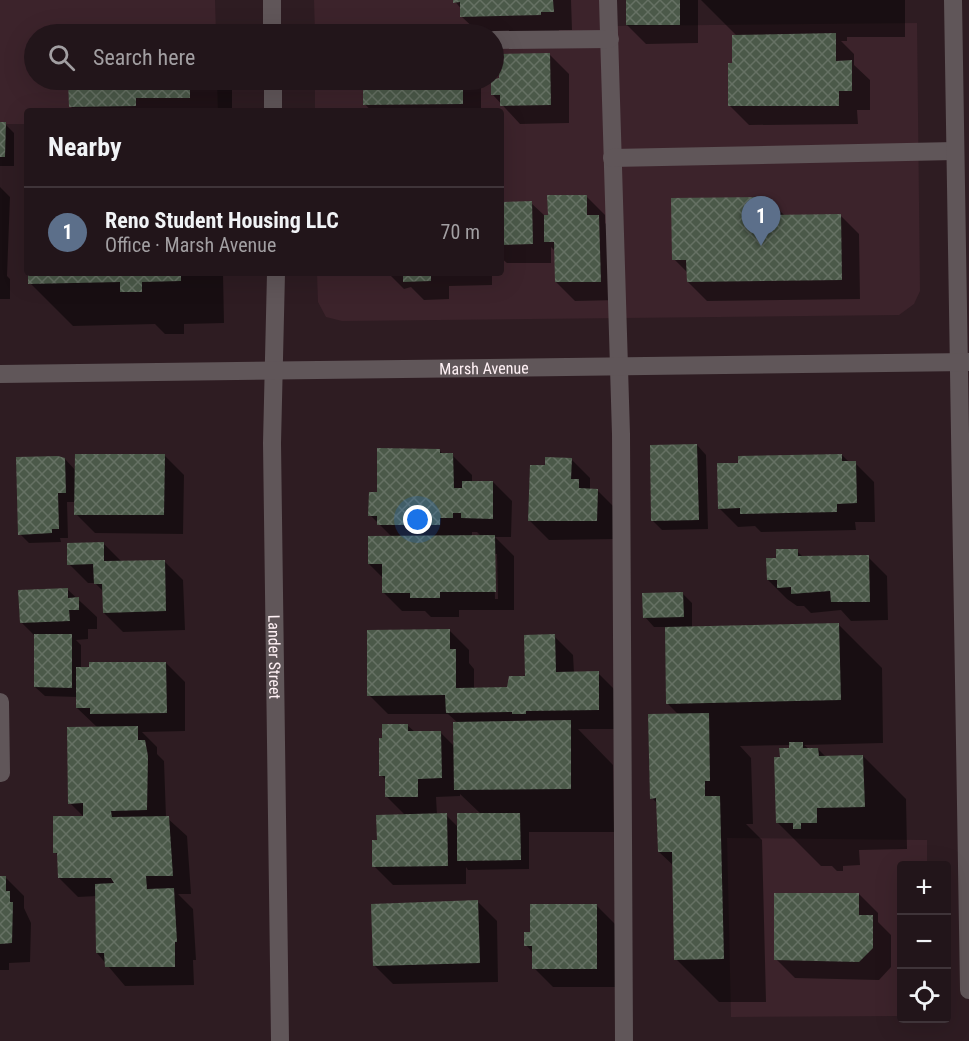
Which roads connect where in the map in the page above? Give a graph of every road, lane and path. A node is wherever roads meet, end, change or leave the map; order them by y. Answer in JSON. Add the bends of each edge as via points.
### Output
{"nodes":[{"id":1,"x":272,"y":0,"type":"edge"},
{"id":2,"x":608,"y":0,"type":"edge"},
{"id":3,"x":953,"y":0,"type":"edge"},
{"id":4,"x":272,"y":24,"type":"edge"},
{"id":5,"x":610,"y":39,"type":"junction"},
{"id":6,"x":504,"y":40,"type":"edge"},
{"id":7,"x":273,"y":90,"type":"edge"},
{"id":8,"x":273,"y":108,"type":"edge"},
{"id":9,"x":956,"y":151,"type":"junction"},
{"id":10,"x":612,"y":158,"type":"junction"},
{"id":11,"x":276,"y":276,"type":"edge"},
{"id":12,"x":964,"y":363,"type":"edge"},
{"id":13,"x":618,"y":367,"type":"junction"},
{"id":14,"x":274,"y":371,"type":"junction"},
{"id":15,"x":0,"y":375,"type":"edge"},
{"id":16,"x":0,"y":702,"type":"edge"},
{"id":17,"x":2,"y":773,"type":"edge"},
{"id":18,"x":969,"y":990,"type":"edge"},
{"id":19,"x":280,"y":1041,"type":"edge"},
{"id":20,"x":624,"y":1041,"type":"edge"}],
"edges":[{"from":1,"to":4,"type":"street"},
{"from":2,"to":5,"type":"street"},
{"from":3,"to":9,"type":"street"},
{"from":5,"to":6,"type":"street"},
{"from":5,"to":10,"type":"street"},
{"from":7,"to":8,"type":"street"},
{"from":9,"to":10,"type":"street"},
{"from":9,"to":12,"type":"street"},
{"from":10,"to":13,"type":"street"},
{"from":11,"to":14,"type":"street","name":"Lander Street"},
{"from":12,"to":13,"type":"street","name":"Marsh Avenue"},
{"from":12,"to":18,"type":"street"},
{"from":13,"to":14,"type":"street","name":"Marsh Avenue"},
{"from":13,"to":20,"type":"street"},
{"from":14,"to":15,"type":"street","name":"Marsh Avenue"},
{"from":14,"to":19,"type":"street","name":"Lander Street"},
{"from":16,"to":17,"type":"street"}]}
